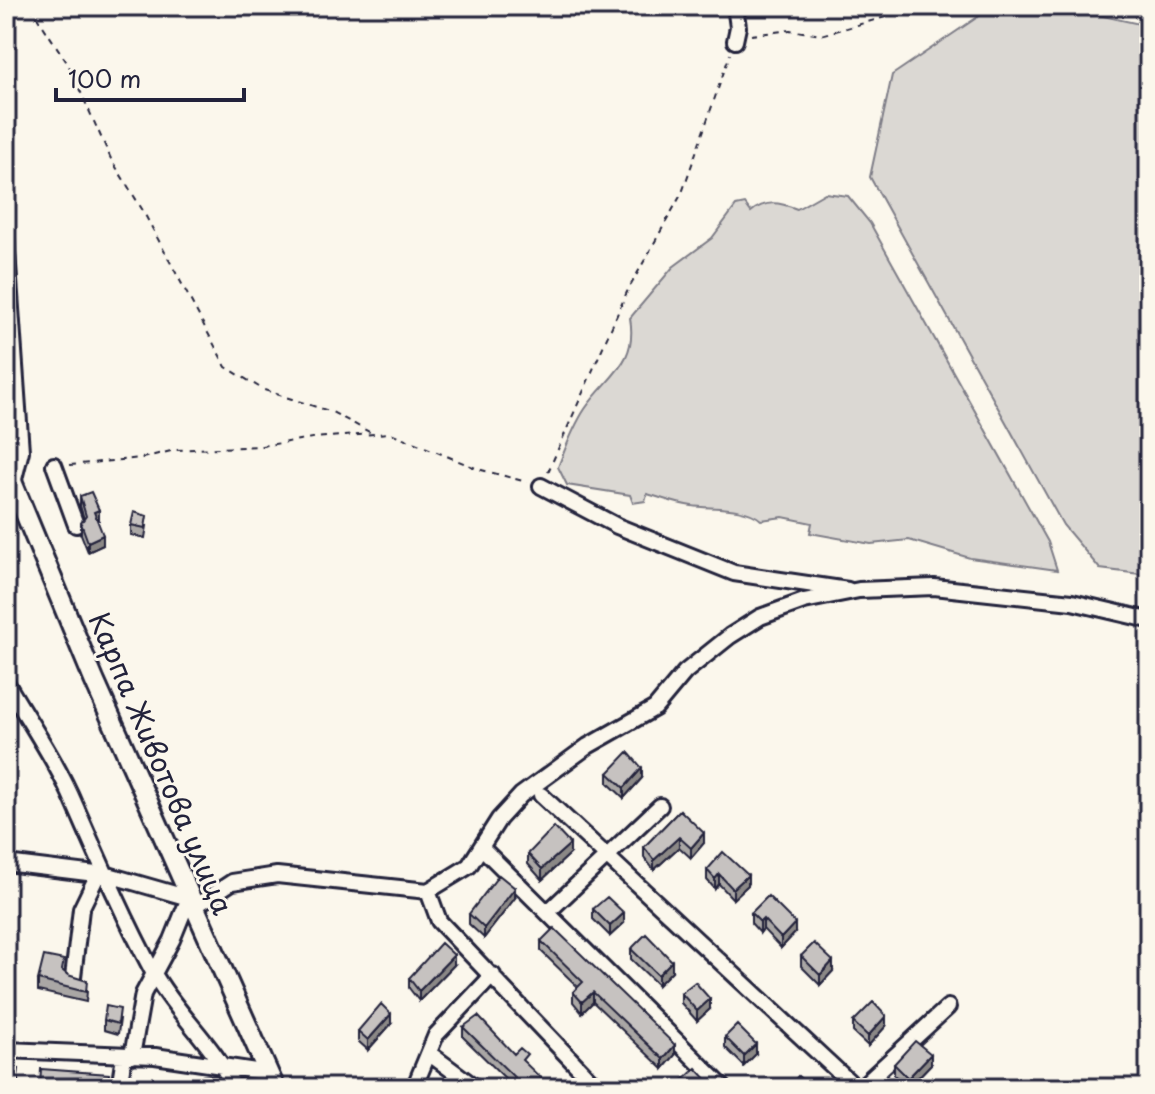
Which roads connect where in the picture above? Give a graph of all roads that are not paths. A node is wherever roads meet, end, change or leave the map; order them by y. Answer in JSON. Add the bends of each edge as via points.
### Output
{"nodes":[{"id":1,"x":735,"y":6,"type":"edge"},
{"id":2,"x":735,"y":41,"type":"road end"},
{"id":3,"x":6,"y":237,"type":"edge"},
{"id":4,"x":6,"y":456,"type":"edge"},
{"id":5,"x":54,"y":465,"type":"road end"},
{"id":6,"x":13,"y":484,"type":"junction"},
{"id":7,"x":541,"y":486,"type":"road end"},
{"id":8,"x":76,"y":525,"type":"dead end"},
{"id":9,"x":853,"y":591,"type":"junction"},
{"id":10,"x":1149,"y":620,"type":"edge"},
{"id":11,"x":6,"y":682,"type":"edge"},
{"id":12,"x":541,"y":795,"type":"dead end"},
{"id":13,"x":660,"y":806,"type":"dead end"},
{"id":14,"x":483,"y":849,"type":"junction"},
{"id":15,"x":606,"y":855,"type":"junction"},
{"id":16,"x":6,"y":863,"type":"edge"},
{"id":17,"x":101,"y":874,"type":"junction"},
{"id":18,"x":428,"y":891,"type":"junction"},
{"id":19,"x":192,"y":903,"type":"junction"},
{"id":20,"x":548,"y":912,"type":"junction"},
{"id":21,"x":153,"y":972,"type":"junction"},
{"id":22,"x":493,"y":975,"type":"junction"},
{"id":23,"x":73,"y":977,"type":"edge"},
{"id":24,"x":948,"y":1007,"type":"dead end"},
{"id":25,"x":6,"y":1050,"type":"edge"},
{"id":26,"x":430,"y":1054,"type":"junction"},
{"id":27,"x":128,"y":1056,"type":"junction"},
{"id":28,"x":225,"y":1068,"type":"junction"},
{"id":29,"x":277,"y":1083,"type":"edge"},
{"id":30,"x":119,"y":1088,"type":"edge"},
{"id":31,"x":234,"y":1088,"type":"edge"},
{"id":32,"x":414,"y":1088,"type":"edge"},
{"id":33,"x":476,"y":1088,"type":"edge"},
{"id":34,"x":598,"y":1088,"type":"edge"},
{"id":35,"x":724,"y":1088,"type":"edge"},
{"id":36,"x":858,"y":1088,"type":"edge"}],
"edges":[{"from":1,"to":2,"type":"street"},
{"from":3,"to":6,"type":"street","via":[[21,451]]},
{"from":4,"to":6,"type":"main road","name":"Карпа Животова улица"},
{"from":5,"to":8,"type":"street"},
{"from":6,"to":19,"type":"main road","name":"Карпа Животова улица"},
{"from":7,"to":9,"type":"street","via":[[617,526],[734,573]]},
{"from":9,"to":10,"type":"street","via":[[934,587],[1024,596]]},
{"from":9,"to":14,"type":"street","via":[[780,608],[730,636],[685,672],[655,708],[588,746],[521,795],[499,819]]},
{"from":11,"to":17,"type":"street","via":[[64,782]]},
{"from":12,"to":15,"type":"street"},
{"from":13,"to":15,"type":"street"},
{"from":14,"to":18,"type":"street","via":[[469,866]]},
{"from":14,"to":20,"type":"street"},
{"from":15,"to":20,"type":"street"},
{"from":15,"to":36,"type":"street"},
{"from":16,"to":17,"type":"street"},
{"from":17,"to":19,"type":"street"},
{"from":17,"to":21,"type":"street"},
{"from":17,"to":23,"type":"street","via":[[81,909]]},
{"from":18,"to":19,"type":"street","via":[[277,875],[232,882]]},
{"from":18,"to":22,"type":"street","via":[[439,921]]},
{"from":19,"to":21,"type":"street"},
{"from":19,"to":29,"type":"main road","name":"Карпа Животова улица"},
{"from":20,"to":35,"type":"street"},
{"from":21,"to":27,"type":"street"},
{"from":21,"to":28,"type":"street"},
{"from":22,"to":26,"type":"street","via":[[436,1035]]},
{"from":22,"to":34,"type":"street"},
{"from":24,"to":36,"type":"street"},
{"from":25,"to":27,"type":"street"},
{"from":26,"to":32,"type":"street"},
{"from":26,"to":33,"type":"street"},
{"from":27,"to":28,"type":"street"},
{"from":27,"to":30,"type":"street"},
{"from":28,"to":29,"type":"street"},
{"from":28,"to":31,"type":"street"}]}
